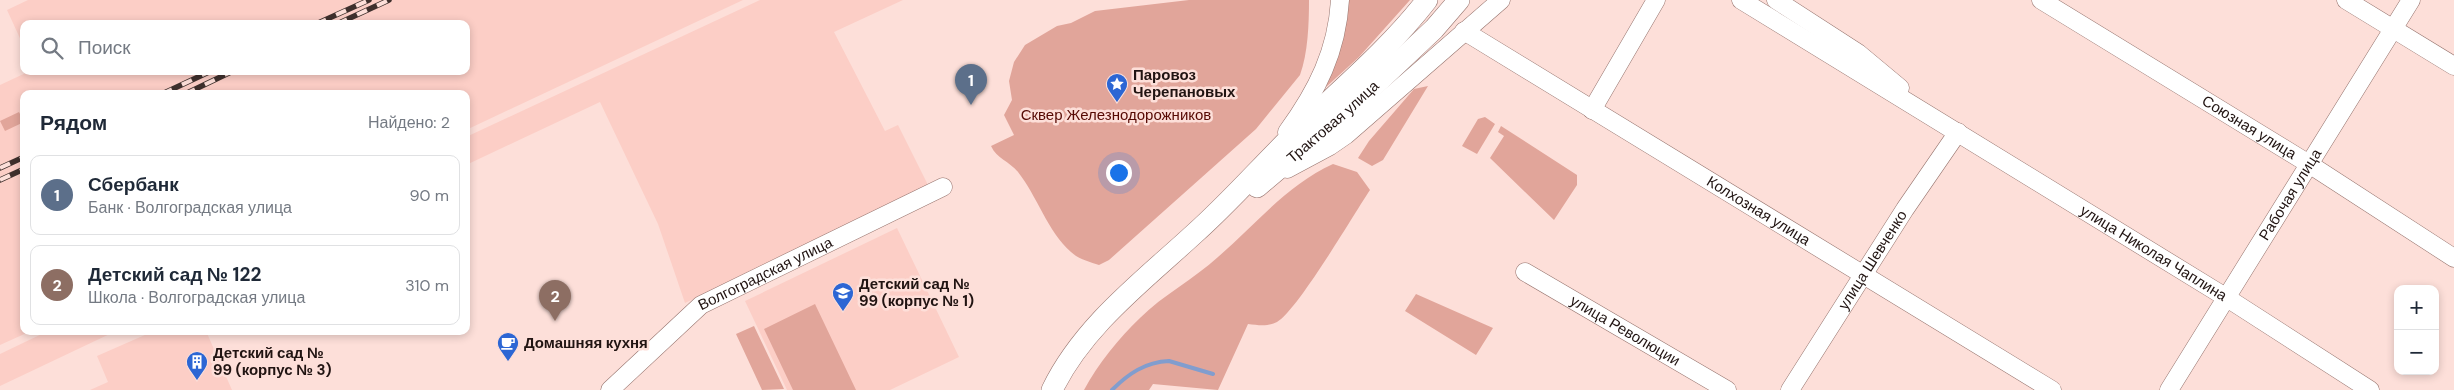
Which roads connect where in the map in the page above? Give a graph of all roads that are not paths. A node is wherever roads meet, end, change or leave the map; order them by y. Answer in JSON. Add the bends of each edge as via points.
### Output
{"nodes":[{"id":1,"x":1340,"y":0,"type":"edge"},
{"id":2,"x":1427,"y":0,"type":"edge"},
{"id":3,"x":1459,"y":0,"type":"edge"},
{"id":4,"x":1501,"y":0,"type":"edge"},
{"id":5,"x":1656,"y":0,"type":"edge"},
{"id":6,"x":1741,"y":0,"type":"edge"},
{"id":7,"x":1776,"y":0,"type":"edge"},
{"id":8,"x":2040,"y":0,"type":"edge"},
{"id":9,"x":2346,"y":0,"type":"edge"},
{"id":10,"x":2411,"y":0,"type":"edge"},
{"id":11,"x":2393,"y":28,"type":"junction"},
{"id":12,"x":1464,"y":31,"type":"junction"},
{"id":13,"x":2454,"y":66,"type":"edge"},
{"id":14,"x":1592,"y":110,"type":"junction"},
{"id":15,"x":1934,"y":118,"type":"junction"},
{"id":16,"x":1958,"y":132,"type":"junction"},
{"id":17,"x":2309,"y":164,"type":"junction"},
{"id":18,"x":1267,"y":171,"type":"junction"},
{"id":19,"x":942,"y":187,"type":"dead end"},
{"id":20,"x":2454,"y":258,"type":"edge"},
{"id":21,"x":1525,"y":272,"type":"dead end"},
{"id":22,"x":1864,"y":274,"type":"junction"},
{"id":23,"x":2227,"y":298,"type":"junction"},
{"id":24,"x":610,"y":390,"type":"edge"},
{"id":25,"x":1052,"y":390,"type":"edge"},
{"id":26,"x":1727,"y":390,"type":"edge"},
{"id":27,"x":1790,"y":390,"type":"edge"},
{"id":28,"x":2052,"y":390,"type":"edge"},
{"id":29,"x":2170,"y":390,"type":"edge"},
{"id":30,"x":2370,"y":390,"type":"edge"}],
"edges":[{"from":1,"to":18,"type":"street","via":[[1332,49],[1320,82]]},
{"from":2,"to":18,"type":"main road","name":"Трактовая улица"},
{"from":3,"to":18,"type":"main road","name":"Трактовая улица","via":[[1397,64]]},
{"from":4,"to":12,"type":"street"},
{"from":5,"to":14,"type":"street"},
{"from":6,"to":15,"type":"street"},
{"from":7,"to":15,"type":"street","via":[[1858,53]]},
{"from":8,"to":17,"type":"street","name":"Союзная улица"},
{"from":9,"to":11,"type":"street"},
{"from":10,"to":11,"type":"street","name":"Рабочая улица"},
{"from":11,"to":13,"type":"street"},
{"from":11,"to":17,"type":"street","name":"Рабочая улица"},
{"from":12,"to":14,"type":"street","name":"Колхозная улица"},
{"from":12,"to":18,"type":"street","via":[[1346,135],[1330,146]]},
{"from":14,"to":22,"type":"street","name":"Колхозная улица"},
{"from":15,"to":16,"type":"street","name":"улица Николая Чаплина"},
{"from":16,"to":22,"type":"street","name":"улица Шевченко"},
{"from":16,"to":23,"type":"street","name":"улица Николая Чаплина"},
{"from":17,"to":20,"type":"street","name":"Союзная улица"},
{"from":17,"to":23,"type":"street","name":"Рабочая улица"},
{"from":18,"to":25,"type":"main road","name":"Трактовая улица","via":[[1196,232],[1094,328]]},
{"from":19,"to":24,"type":"street","name":"Волгоградская улица","via":[[701,305]]},
{"from":21,"to":26,"type":"street","name":"улица Революции"},
{"from":22,"to":27,"type":"street","name":"улица Шевченко"},
{"from":22,"to":28,"type":"street","name":"Колхозная улица"},
{"from":23,"to":29,"type":"street","name":"Рабочая улица"},
{"from":23,"to":30,"type":"street","name":"улица Николая Чаплина"}]}
